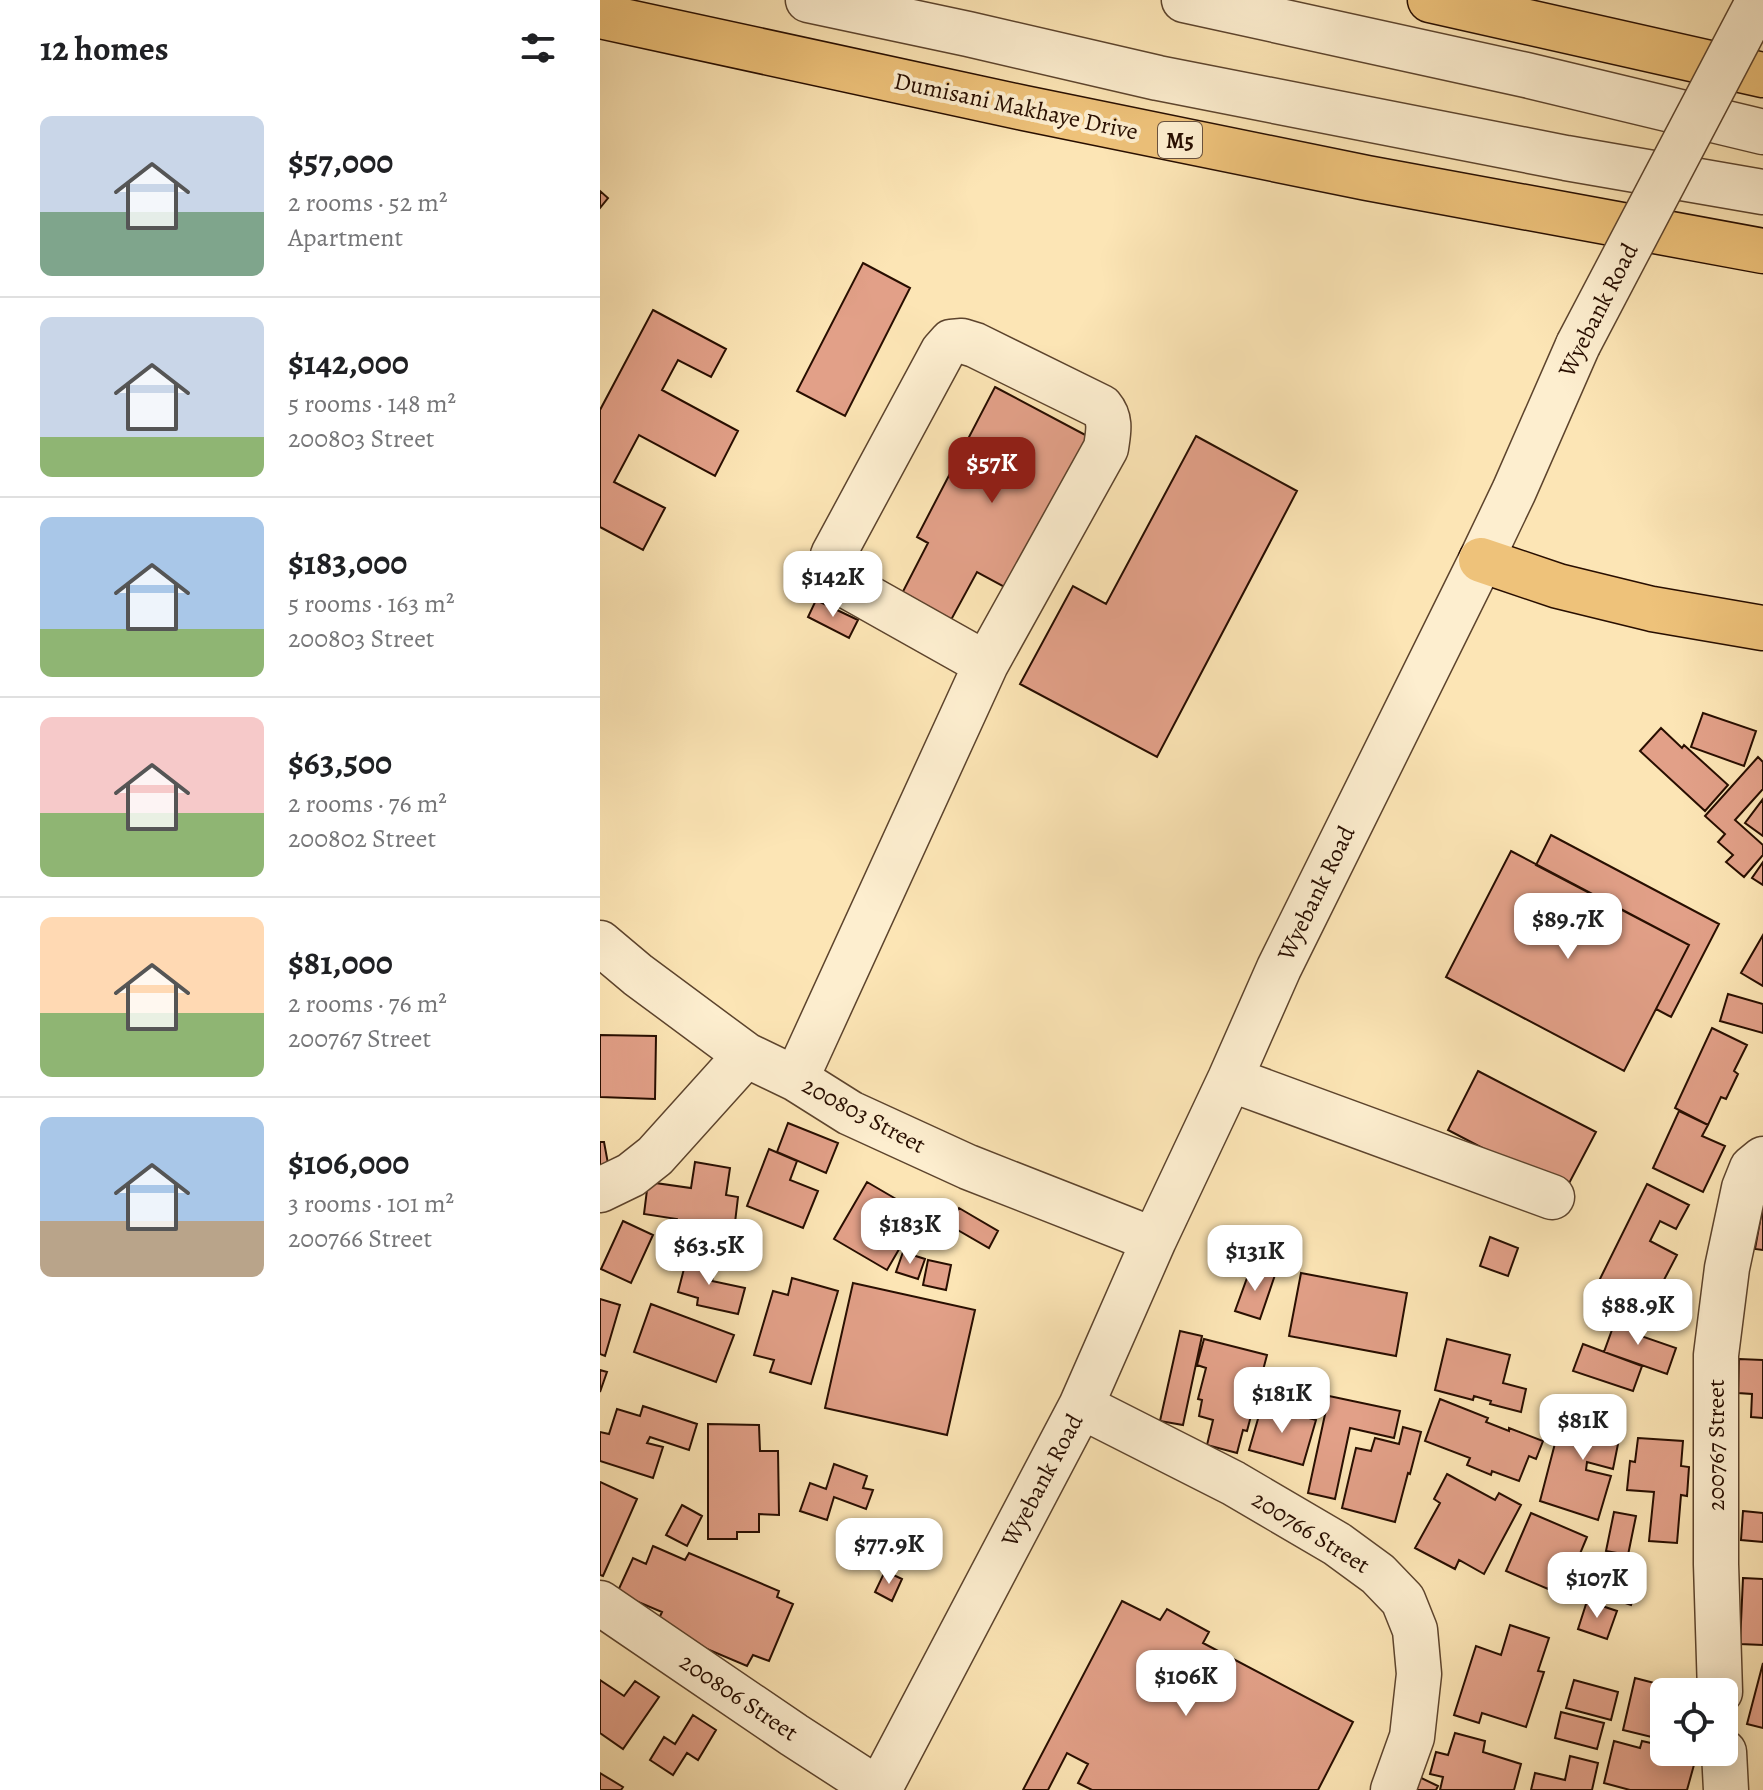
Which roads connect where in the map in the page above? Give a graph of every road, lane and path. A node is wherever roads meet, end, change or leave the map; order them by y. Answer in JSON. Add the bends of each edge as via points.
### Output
{"nodes":[{"id":1,"x":808,"y":0,"type":"edge"},
{"id":2,"x":1184,"y":0,"type":"edge"},
{"id":3,"x":1430,"y":0,"type":"edge"},
{"id":4,"x":1759,"y":0,"type":"edge"},
{"id":5,"x":600,"y":16,"type":"edge"},
{"id":6,"x":1763,"y":75,"type":"edge"},
{"id":7,"x":1763,"y":132,"type":"edge"},
{"id":8,"x":1763,"y":192,"type":"edge"},
{"id":9,"x":1763,"y":251,"type":"edge"},
{"id":10,"x":1481,"y":560,"type":"junction"},
{"id":11,"x":1763,"y":628,"type":"edge"},
{"id":12,"x":986,"y":664,"type":"junction"},
{"id":13,"x":600,"y":943,"type":"edge"},
{"id":14,"x":746,"y":1055,"type":"junction"},
{"id":15,"x":796,"y":1079,"type":"junction"},
{"id":16,"x":1230,"y":1079,"type":"junction"},
{"id":17,"x":1763,"y":1159,"type":"edge"},
{"id":18,"x":600,"y":1190,"type":"edge"},
{"id":19,"x":1552,"y":1197,"type":"dead end"},
{"id":20,"x":1154,"y":1240,"type":"junction"},
{"id":21,"x":1081,"y":1406,"type":"junction"},
{"id":22,"x":600,"y":1603,"type":"edge"},
{"id":23,"x":1720,"y":1678,"type":"edge"},
{"id":24,"x":1725,"y":1766,"type":"edge"},
{"id":25,"x":879,"y":1790,"type":"edge"},
{"id":26,"x":1393,"y":1790,"type":"edge"},
{"id":27,"x":1726,"y":1790,"type":"edge"}],
"edges":[{"from":1,"to":8,"type":"street","via":[[1158,78]]},
{"from":2,"to":7,"type":"street"},
{"from":3,"to":6,"type":"main road"},
{"from":4,"to":10,"type":"street","name":"Wyebank Road","bridge":true,"via":[[1578,345]]},
{"from":5,"to":9,"type":"main road","name":"Dumisani Makhaye Drive","number":"M5","via":[[1351,175]]},
{"from":10,"to":11,"type":"main road","via":[[1636,605]]},
{"from":10,"to":16,"type":"street","name":"Wyebank Road","via":[[1279,968]]},
{"from":12,"to":12,"type":"street","via":[[849,587],[833,563],[951,342],[975,345],[1101,407],[1109,424],[1106,448]]},
{"from":12,"to":15,"type":"street"},
{"from":13,"to":14,"type":"street","name":"200803 Street"},
{"from":14,"to":15,"type":"street","name":"200803 Street"},
{"from":14,"to":18,"type":"street","via":[[655,1156]]},
{"from":15,"to":20,"type":"street","name":"200803 Street","via":[[850,1113],[968,1167]]},
{"from":16,"to":19,"type":"street"},
{"from":16,"to":20,"type":"street","name":"Wyebank Road"},
{"from":17,"to":23,"type":"street","name":"200767 Street","via":[[1752,1168],[1744,1188],[1716,1355]]},
{"from":20,"to":21,"type":"street","name":"Wyebank Road"},
{"from":21,"to":25,"type":"street","name":"Wyebank Road"},
{"from":21,"to":26,"type":"street","name":"200766 Street","via":[[1233,1483],[1337,1544],[1403,1600],[1415,1630],[1419,1674],[1412,1737]]},
{"from":22,"to":25,"type":"street","name":"200806 Street"},
{"from":24,"to":27,"type":"street"}]}
